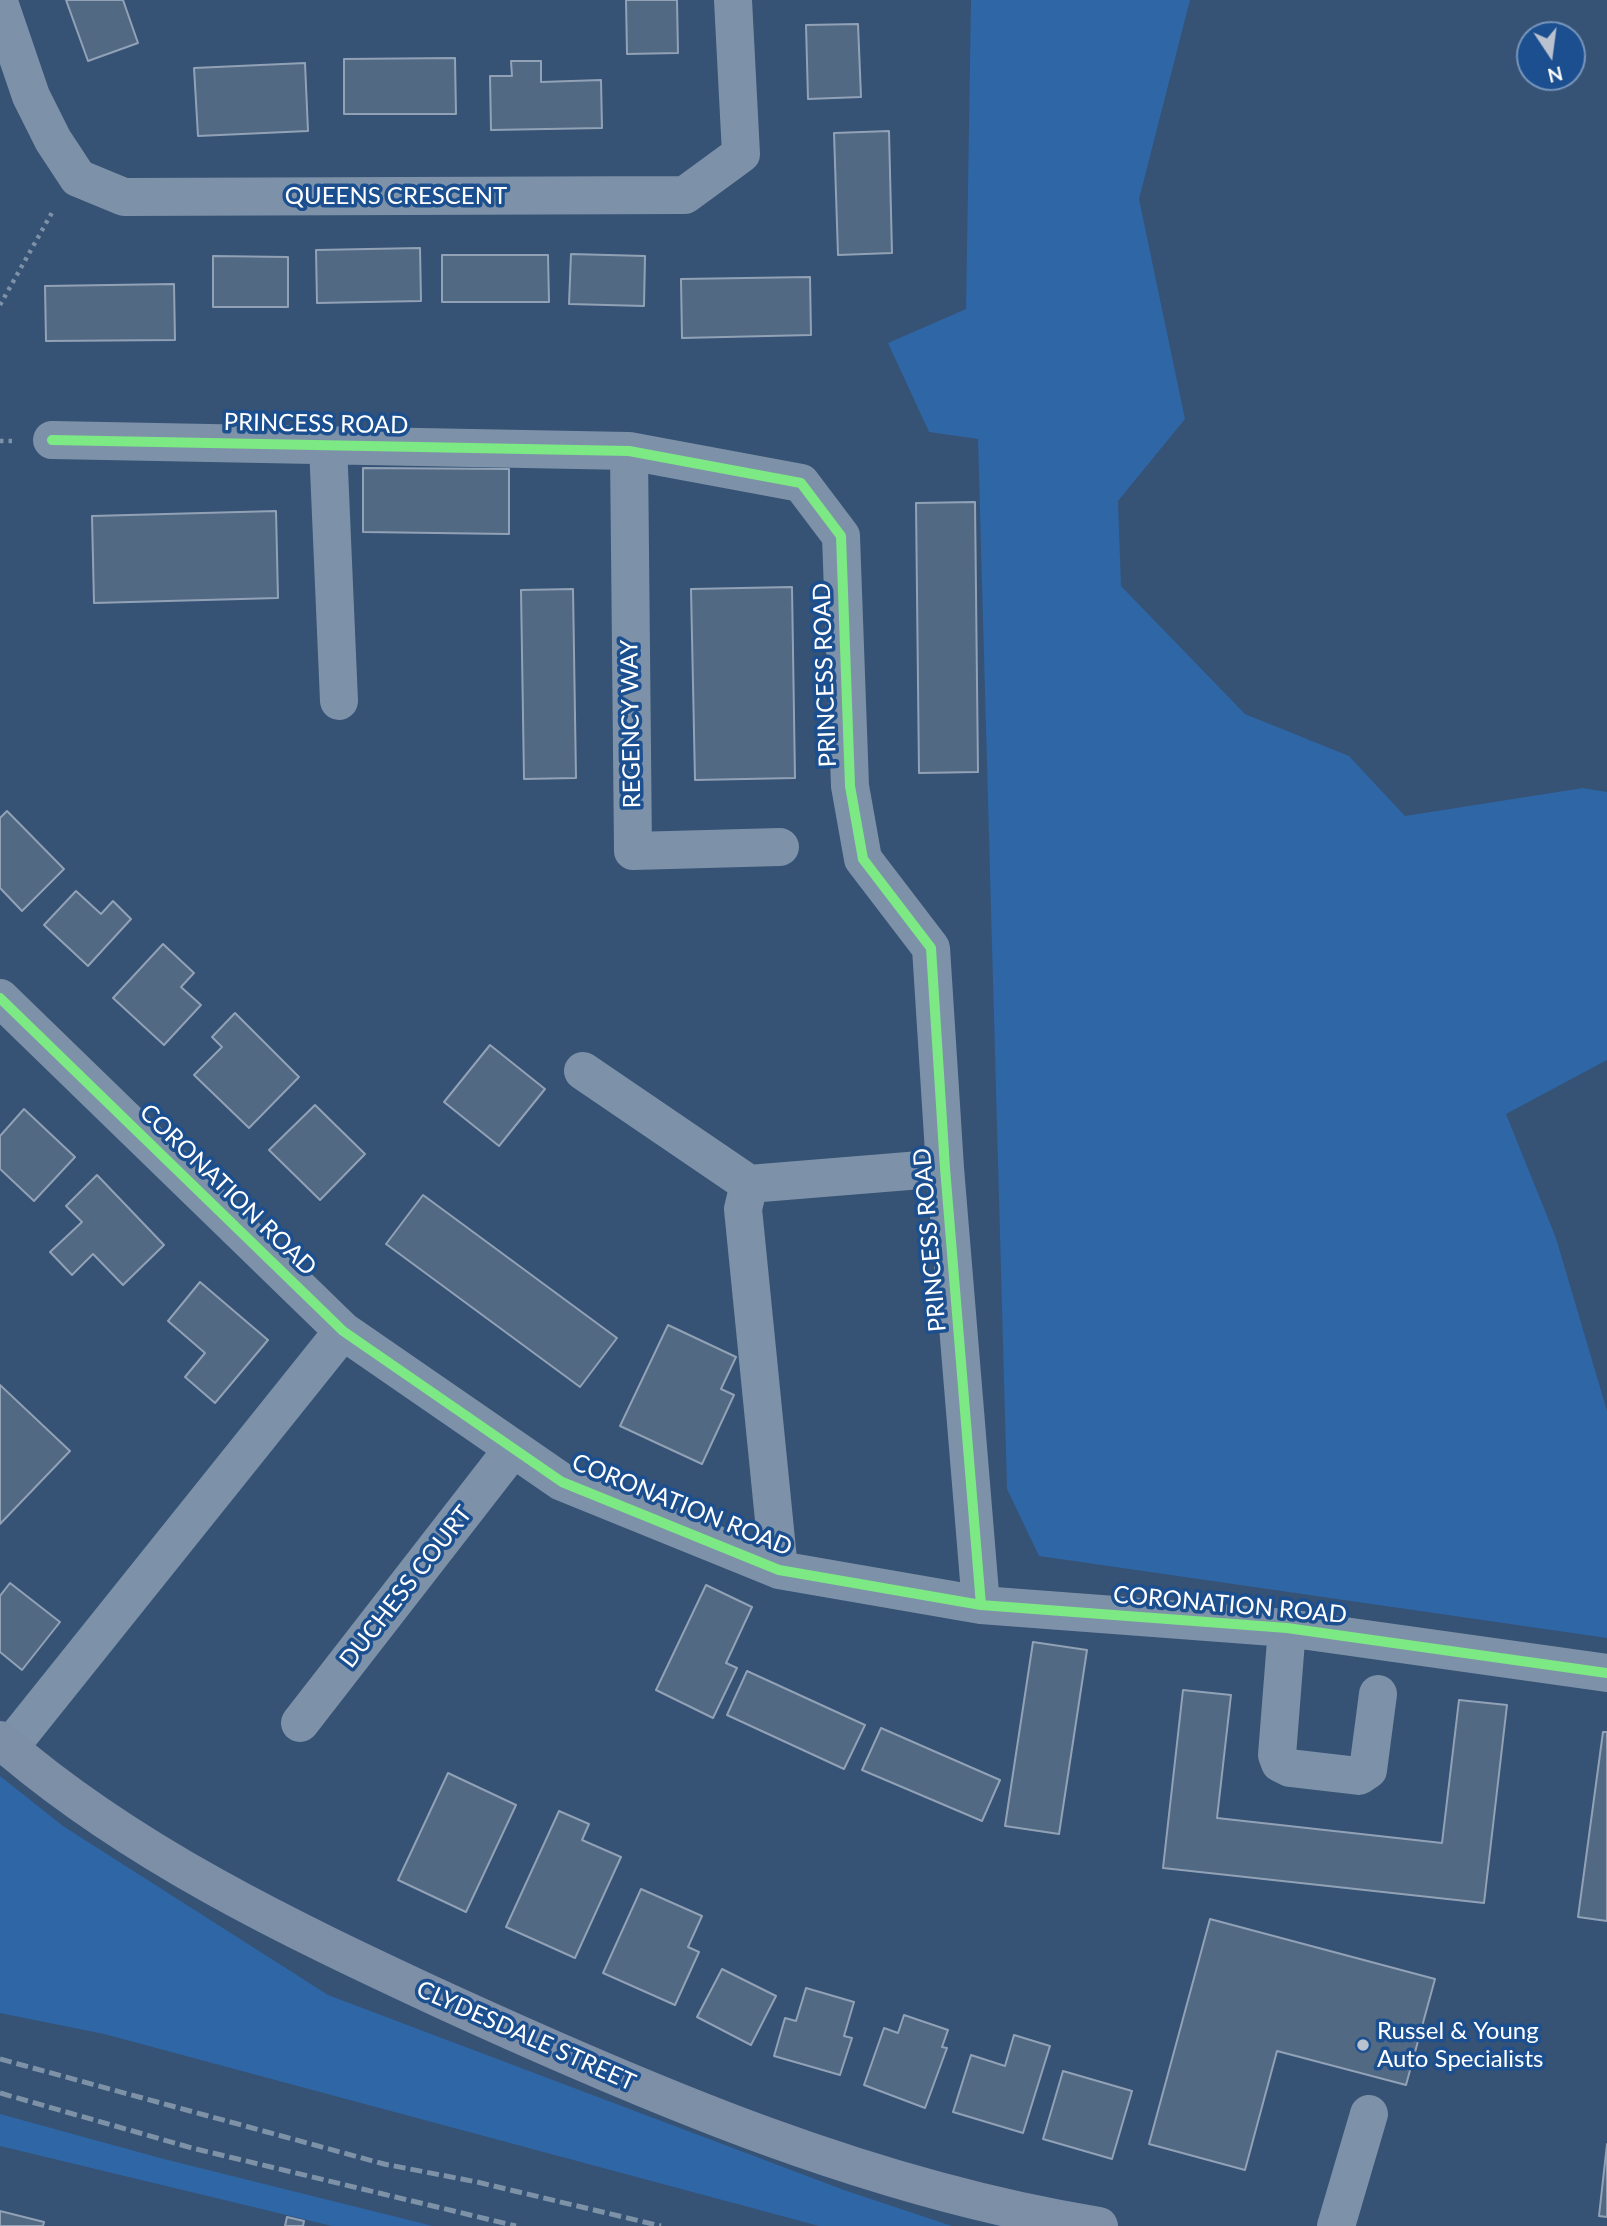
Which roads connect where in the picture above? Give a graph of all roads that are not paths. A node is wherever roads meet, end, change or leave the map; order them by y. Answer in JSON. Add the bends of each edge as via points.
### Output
{"nodes":[{"id":1,"x":733,"y":0,"type":"edge"},
{"id":2,"x":0,"y":5,"type":"edge"},
{"id":3,"x":52,"y":440,"type":"dead end"},
{"id":4,"x":328,"y":446,"type":"junction"},
{"id":5,"x":629,"y":450,"type":"junction"},
{"id":6,"x":340,"y":701,"type":"dead end"},
{"id":7,"x":780,"y":847,"type":"dead end"},
{"id":8,"x":0,"y":998,"type":"edge"},
{"id":9,"x":583,"y":1071,"type":"dead end"},
{"id":10,"x":944,"y":1168,"type":"junction"},
{"id":11,"x":749,"y":1184,"type":"junction"},
{"id":12,"x":343,"y":1331,"type":"junction"},
{"id":13,"x":512,"y":1450,"type":"junction"},
{"id":14,"x":779,"y":1570,"type":"junction"},
{"id":15,"x":981,"y":1605,"type":"junction"},
{"id":16,"x":1287,"y":1628,"type":"junction"},
{"id":17,"x":1607,"y":1673,"type":"edge"},
{"id":18,"x":1378,"y":1695,"type":"dead end"},
{"id":19,"x":300,"y":1723,"type":"dead end"},
{"id":20,"x":5,"y":1744,"type":"edge"},
{"id":21,"x":1369,"y":2114,"type":"dead end"},
{"id":22,"x":1099,"y":2226,"type":"edge"},
{"id":23,"x":1336,"y":2226,"type":"edge"}],
"edges":[{"from":1,"to":2,"type":"street","name":"QUEENS CRESCENT","via":[[741,154],[685,195],[124,197],[78,178],[31,96]]},
{"from":3,"to":4,"type":"street","name":"PRINCESS ROAD"},
{"from":4,"to":5,"type":"street","name":"PRINCESS ROAD"},
{"from":4,"to":6,"type":"street"},
{"from":5,"to":7,"type":"street","name":"REGENCY WAY","via":[[633,851]]},
{"from":5,"to":10,"type":"street","name":"PRINCESS ROAD","via":[[801,483],[841,536],[850,786],[863,859],[931,948]]},
{"from":8,"to":12,"type":"street","name":"CORONATION ROAD"},
{"from":9,"to":11,"type":"street"},
{"from":10,"to":11,"type":"street"},
{"from":10,"to":15,"type":"street","name":"PRINCESS ROAD"},
{"from":11,"to":14,"type":"street","via":[[743,1209]]},
{"from":12,"to":13,"type":"street","name":"CORONATION ROAD"},
{"from":12,"to":20,"type":"street"},
{"from":13,"to":14,"type":"street","name":"CORONATION ROAD","via":[[562,1482]]},
{"from":13,"to":19,"type":"street","name":"DUCHESS COURT"},
{"from":14,"to":15,"type":"street","name":"CORONATION ROAD"},
{"from":15,"to":16,"type":"street","name":"CORONATION ROAD"},
{"from":16,"to":17,"type":"street","name":"CORONATION ROAD"},
{"from":16,"to":18,"type":"street","via":[[1280,1763],[1359,1776],[1368,1770]]},
{"from":20,"to":22,"type":"main road","name":"CLYDESDALE STREET","via":[[119,1829],[307,1937],[519,2035],[734,2125],[929,2191]]},
{"from":21,"to":23,"type":"street"}]}
